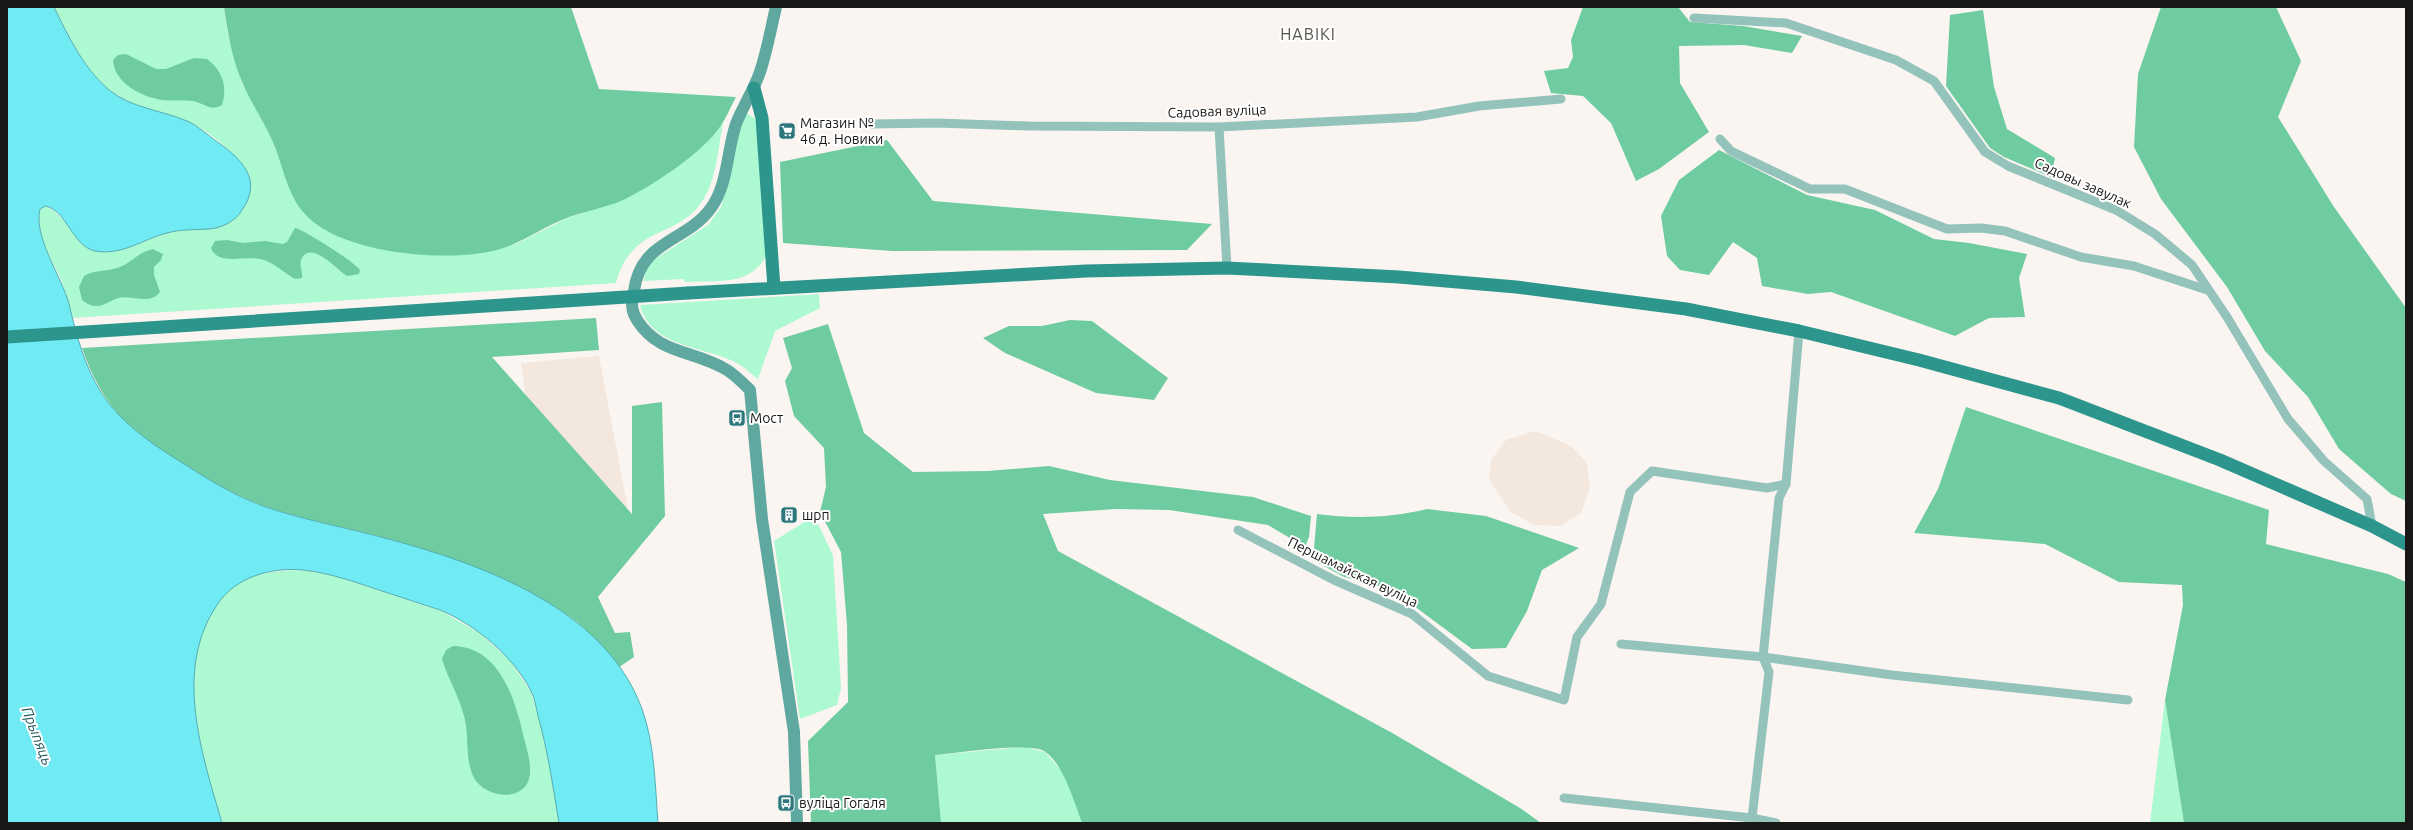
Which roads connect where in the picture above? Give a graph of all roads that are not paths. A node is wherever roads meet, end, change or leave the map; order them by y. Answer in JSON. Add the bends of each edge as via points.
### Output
{"nodes":[{"id":1,"x":776,"y":7,"type":"edge"},
{"id":2,"x":1694,"y":18,"type":"dead end"},
{"id":3,"x":754,"y":88,"type":"junction"},
{"id":4,"x":1561,"y":99,"type":"dead end"},
{"id":5,"x":872,"y":124,"type":"dead end"},
{"id":6,"x":1219,"y":127,"type":"junction"},
{"id":7,"x":1720,"y":139,"type":"dead end"},
{"id":8,"x":1227,"y":268,"type":"junction"},
{"id":9,"x":774,"y":288,"type":"junction"},
{"id":10,"x":2207,"y":290,"type":"junction"},
{"id":11,"x":1799,"y":331,"type":"junction"},
{"id":12,"x":7,"y":337,"type":"edge"},
{"id":13,"x":1786,"y":484,"type":"junction"},
{"id":14,"x":2372,"y":526,"type":"junction"},
{"id":15,"x":1238,"y":530,"type":"dead end"},
{"id":16,"x":2406,"y":544,"type":"edge"},
{"id":17,"x":1621,"y":644,"type":"dead end"},
{"id":18,"x":1763,"y":657,"type":"junction"},
{"id":19,"x":2128,"y":700,"type":"dead end"},
{"id":20,"x":1564,"y":798,"type":"dead end"},
{"id":21,"x":1752,"y":818,"type":"junction"},
{"id":22,"x":796,"y":823,"type":"edge"},
{"id":23,"x":1776,"y":823,"type":"edge"}],
"edges":[{"from":1,"to":3,"type":"street"},
{"from":2,"to":10,"type":"street","name":"Садовы завулак","via":[[1786,23],[1896,60],[1934,81],[1985,152],[2008,166],[2116,210],[2155,234],[2192,265]]},
{"from":3,"to":9,"type":"main road","via":[[762,118]]},
{"from":3,"to":22,"type":"street","via":[[736,124],[718,196],[711,209],[641,265],[636,276],[631,310],[637,321],[663,346],[700,357],[727,370],[750,390],[762,519],[794,732]]},
{"from":4,"to":6,"type":"street","name":"Садовая вуліца","via":[[1479,106],[1417,117]]},
{"from":5,"to":6,"type":"street","name":"Садовая вуліца"},
{"from":6,"to":8,"type":"street"},
{"from":7,"to":10,"type":"street","via":[[1731,151],[1810,189],[1845,189],[1947,229],[1981,228],[2005,231],[2081,257],[2134,266]]},
{"from":8,"to":9,"type":"main road","via":[[1086,271]]},
{"from":8,"to":11,"type":"main road","via":[[1400,277],[1516,287],[1686,309]]},
{"from":9,"to":12,"type":"main road","bridge":true},
{"from":10,"to":14,"type":"street","name":"Садовы завулак","via":[[2227,317],[2288,419],[2324,461],[2367,499]]},
{"from":11,"to":13,"type":"street"},
{"from":11,"to":14,"type":"main road","via":[[2059,398],[2220,460]]},
{"from":13,"to":15,"type":"street","name":"Першамайская вуліца","via":[[1768,488],[1652,471],[1630,492],[1601,604],[1576,637],[1564,700],[1488,676],[1412,614],[1334,580]]},
{"from":13,"to":18,"type":"street","via":[[1779,498]]},
{"from":14,"to":16,"type":"main road"},
{"from":17,"to":18,"type":"street"},
{"from":18,"to":19,"type":"street","via":[[1892,675]]},
{"from":18,"to":21,"type":"street","via":[[1769,672]]},
{"from":20,"to":21,"type":"street"},
{"from":21,"to":23,"type":"street"}]}
